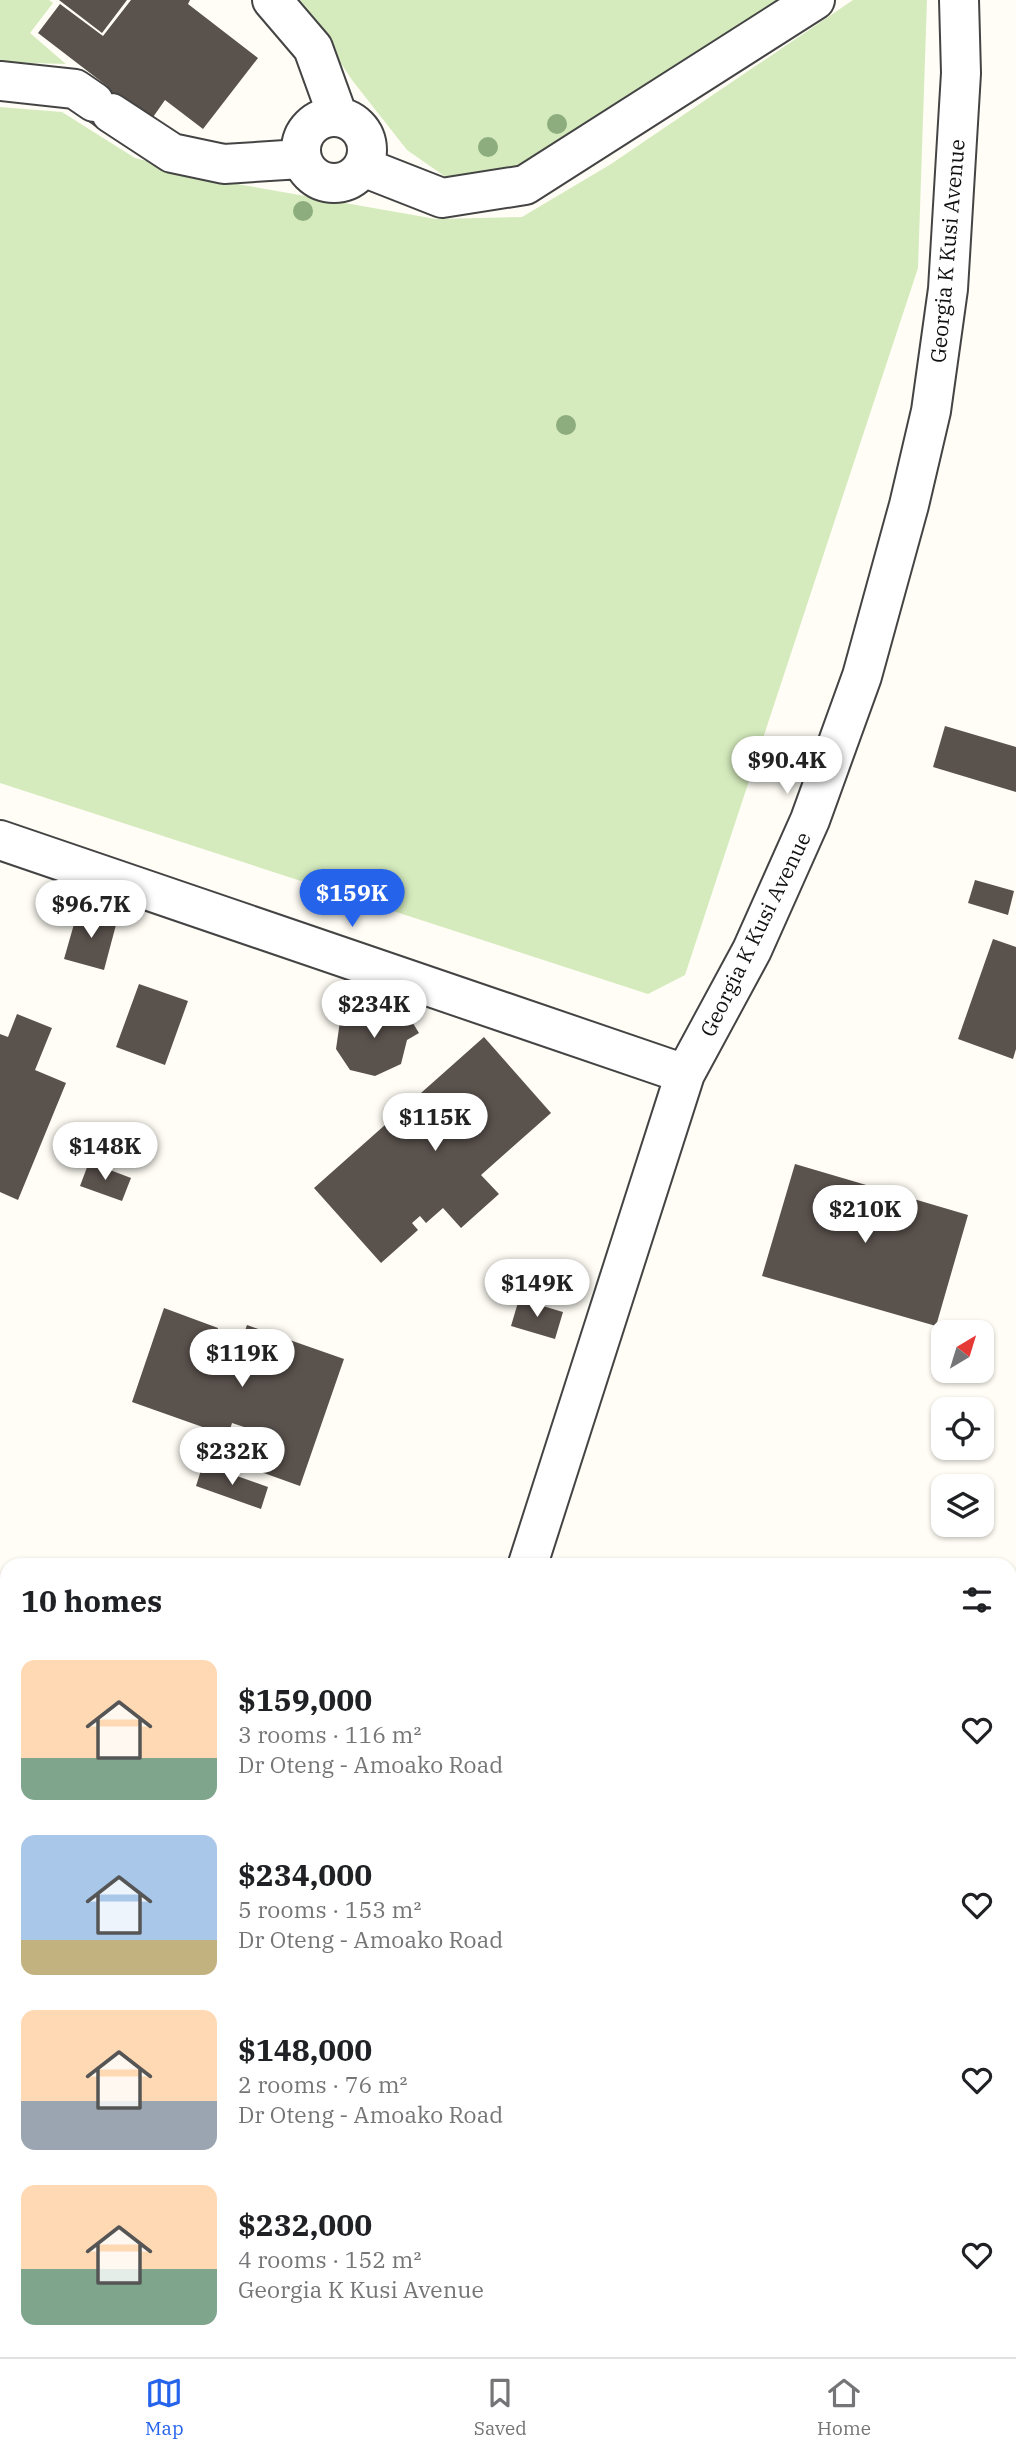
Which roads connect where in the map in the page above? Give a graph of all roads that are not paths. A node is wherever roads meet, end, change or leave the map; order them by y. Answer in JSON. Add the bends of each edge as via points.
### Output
{"nodes":[{"id":1,"x":272,"y":0,"type":"edge"},
{"id":2,"x":815,"y":0,"type":"edge"},
{"id":3,"x":959,"y":0,"type":"edge"},
{"id":4,"x":0,"y":81,"type":"edge"},
{"id":5,"x":338,"y":117,"type":"junction"},
{"id":6,"x":302,"y":159,"type":"junction"},
{"id":7,"x":363,"y":167,"type":"junction"},
{"id":8,"x":0,"y":840,"type":"edge"},
{"id":9,"x":685,"y":1074,"type":"junction"},
{"id":10,"x":530,"y":1558,"type":"edge"}],
"edges":[{"from":1,"to":5,"type":"street","via":[[313,48]]},
{"from":2,"to":7,"type":"street","via":[[525,185],[442,198]]},
{"from":3,"to":9,"type":"street","name":"Georgia K Kusi Avenue","via":[[961,73],[948,289],[931,411],[909,505],[862,676],[810,820],[752,950]]},
{"from":4,"to":6,"type":"street","via":[[75,89],[172,153],[224,164]]},
{"from":5,"to":6,"type":"street","via":[[325,118],[305,134]]},
{"from":5,"to":7,"type":"street","via":[[350,121],[366,142]]},
{"from":6,"to":7,"type":"street","via":[[307,171],[330,184],[355,177]]},
{"from":8,"to":9,"type":"street"},
{"from":9,"to":10,"type":"street","name":"Georgia K Kusi Avenue"}]}
